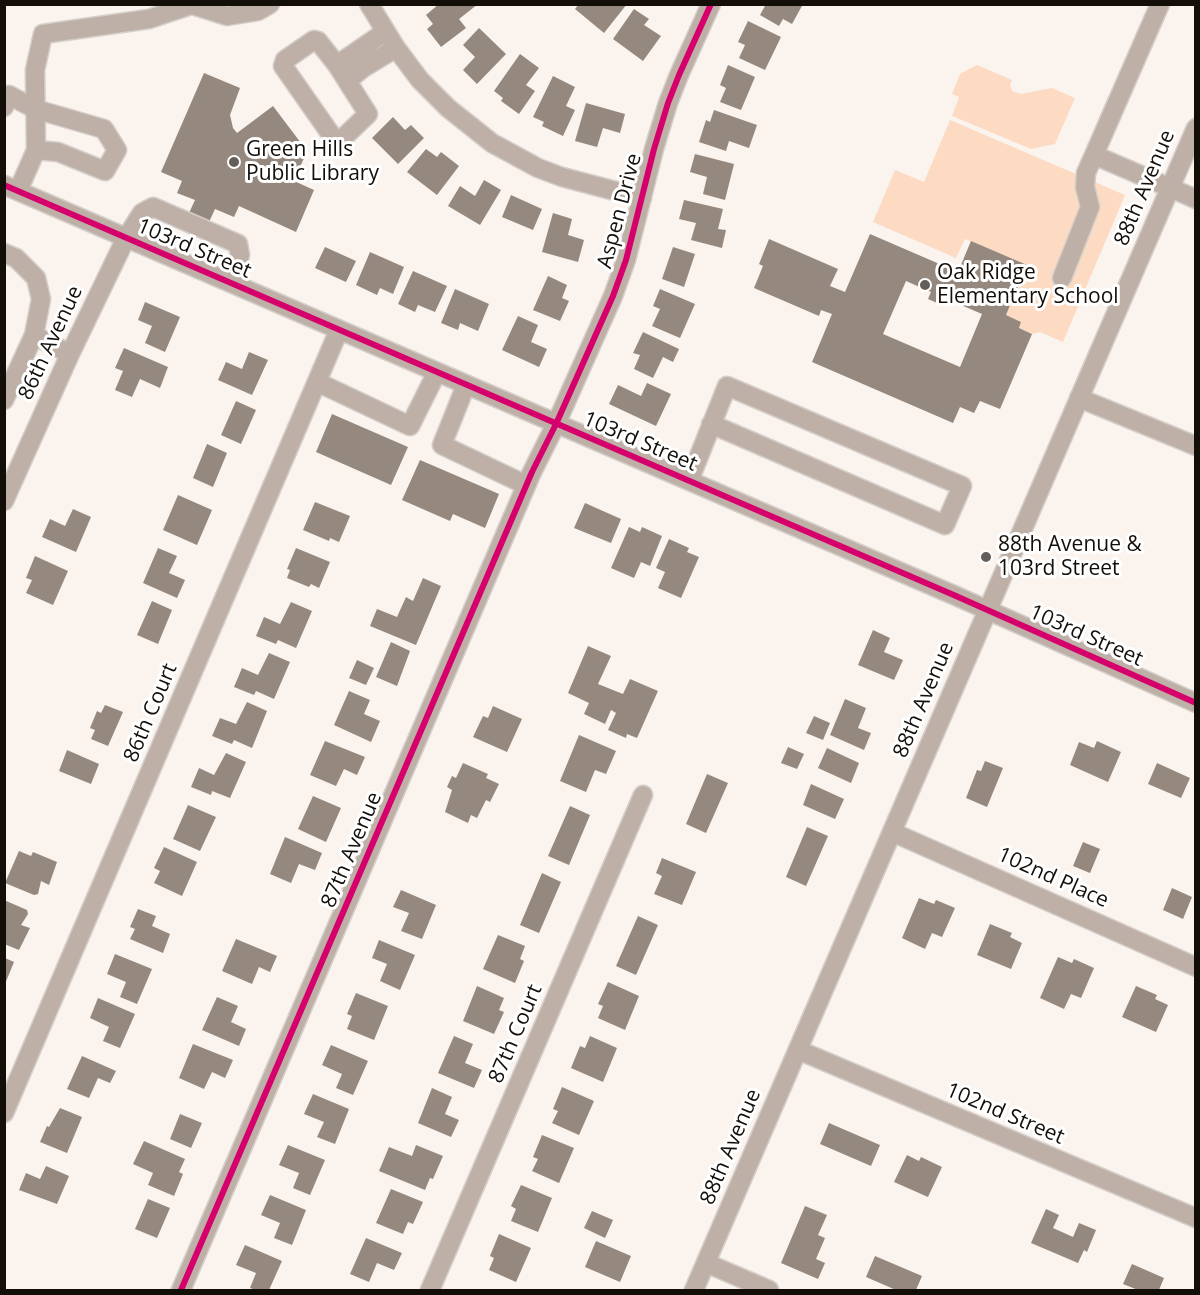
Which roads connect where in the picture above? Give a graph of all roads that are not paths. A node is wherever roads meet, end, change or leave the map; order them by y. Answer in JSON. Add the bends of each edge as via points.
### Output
{"nodes":[{"id":1,"x":270,"y":4,"type":"edge"},
{"id":2,"x":369,"y":4,"type":"edge"},
{"id":3,"x":1160,"y":4,"type":"edge"},
{"id":4,"x":190,"y":5,"type":"edge"},
{"id":5,"x":709,"y":5,"type":"edge"},
{"id":6,"x":385,"y":33,"type":"junction"},
{"id":7,"x":396,"y":48,"type":"junction"},
{"id":8,"x":337,"y":65,"type":"junction"},
{"id":9,"x":347,"y":81,"type":"junction"},
{"id":10,"x":4,"y":107,"type":"edge"},
{"id":11,"x":35,"y":109,"type":"junction"},
{"id":12,"x":1196,"y":128,"type":"edge"},
{"id":13,"x":36,"y":150,"type":"junction"},
{"id":14,"x":1094,"y":155,"type":"junction"},
{"id":15,"x":11,"y":188,"type":"edge"},
{"id":16,"x":1170,"y":188,"type":"junction"},
{"id":17,"x":642,"y":198,"type":"junction"},
{"id":18,"x":1196,"y":199,"type":"edge"},
{"id":19,"x":126,"y":238,"type":"junction"},
{"id":20,"x":4,"y":253,"type":"edge"},
{"id":21,"x":1062,"y":278,"type":"dead end"},
{"id":22,"x":231,"y":283,"type":"junction"},
{"id":23,"x":339,"y":330,"type":"junction"},
{"id":24,"x":34,"y":335,"type":"junction"},
{"id":25,"x":70,"y":354,"type":"junction"},
{"id":26,"x":437,"y":372,"type":"junction"},
{"id":27,"x":316,"y":382,"type":"junction"},
{"id":28,"x":466,"y":385,"type":"junction"},
{"id":29,"x":1079,"y":398,"type":"junction"},
{"id":30,"x":4,"y":400,"type":"edge"},
{"id":31,"x":556,"y":424,"type":"junction"},
{"id":32,"x":711,"y":424,"type":"junction"},
{"id":33,"x":1196,"y":446,"type":"edge"},
{"id":34,"x":689,"y":481,"type":"junction"},
{"id":35,"x":526,"y":485,"type":"junction"},
{"id":36,"x":4,"y":501,"type":"edge"},
{"id":37,"x":987,"y":610,"type":"junction"},
{"id":38,"x":1196,"y":703,"type":"edge"},
{"id":39,"x":643,"y":795,"type":"dead end"},
{"id":40,"x":892,"y":832,"type":"junction"},
{"id":41,"x":1196,"y":966,"type":"edge"},
{"id":42,"x":798,"y":1050,"type":"junction"},
{"id":43,"x":4,"y":1113,"type":"edge"},
{"id":44,"x":1196,"y":1218,"type":"edge"},
{"id":45,"x":706,"y":1263,"type":"junction"},
{"id":46,"x":181,"y":1290,"type":"edge"},
{"id":47,"x":430,"y":1290,"type":"edge"},
{"id":48,"x":694,"y":1290,"type":"edge"},
{"id":49,"x":769,"y":1290,"type":"edge"}],
"edges":[{"from":1,"to":4,"type":"street","via":[[258,11],[227,16]]},
{"from":2,"to":6,"type":"street"},
{"from":3,"to":14,"type":"street"},
{"from":4,"to":11,"type":"street","via":[[150,19],[43,34],[34,70]]},
{"from":5,"to":17,"type":"street","name":"Aspen Drive","via":[[668,103]]},
{"from":6,"to":7,"type":"street"},
{"from":6,"to":8,"type":"street"},
{"from":7,"to":9,"type":"street"},
{"from":7,"to":17,"type":"street","via":[[448,108],[492,143],[546,171]]},
{"from":8,"to":9,"type":"street"},
{"from":8,"to":9,"type":"street","via":[[314,40],[288,57],[284,66],[332,136],[338,139],[368,114]]},
{"from":10,"to":11,"type":"street","via":[[9,95]]},
{"from":11,"to":13,"type":"street"},
{"from":11,"to":13,"type":"street","via":[[104,129],[117,150],[105,171],[58,152]]},
{"from":12,"to":16,"type":"street","name":"88th Avenue"},
{"from":13,"to":15,"type":"street"},
{"from":14,"to":16,"type":"street"},
{"from":14,"to":21,"type":"street","via":[[1084,188],[1090,207]]},
{"from":15,"to":19,"type":"street","name":"103rd Street"},
{"from":16,"to":18,"type":"street"},
{"from":16,"to":29,"type":"street","name":"88th Avenue"},
{"from":17,"to":31,"type":"street","name":"Aspen Drive","via":[[620,277]]},
{"from":19,"to":22,"type":"street","name":"103rd Street"},
{"from":19,"to":22,"type":"street","name":"86th Avenue","via":[[142,213],[153,207],[238,244],[240,255]]},
{"from":19,"to":25,"type":"street","name":"86th Avenue"},
{"from":20,"to":24,"type":"street","via":[[16,258],[36,278],[41,299]]},
{"from":22,"to":23,"type":"street","name":"103rd Street"},
{"from":23,"to":26,"type":"street","name":"103rd Street"},
{"from":23,"to":27,"type":"street","name":"86th Court"},
{"from":24,"to":25,"type":"street"},
{"from":24,"to":30,"type":"street"},
{"from":25,"to":36,"type":"street","name":"86th Avenue"},
{"from":26,"to":27,"type":"street","via":[[410,426]]},
{"from":26,"to":28,"type":"street","name":"103rd Street"},
{"from":27,"to":43,"type":"street","name":"86th Court"},
{"from":28,"to":31,"type":"street","name":"103rd Street"},
{"from":28,"to":35,"type":"street","via":[[442,445]]},
{"from":29,"to":33,"type":"street"},
{"from":29,"to":37,"type":"street","name":"88th Avenue"},
{"from":31,"to":34,"type":"street","name":"103rd Street"},
{"from":31,"to":35,"type":"street","name":"87th Avenue"},
{"from":32,"to":32,"type":"street","via":[[945,525],[962,486],[727,386]]},
{"from":32,"to":34,"type":"street"},
{"from":34,"to":37,"type":"street","name":"103rd Street"},
{"from":35,"to":46,"type":"street","name":"87th Avenue"},
{"from":37,"to":38,"type":"street","name":"103rd Street"},
{"from":37,"to":40,"type":"street","name":"88th Avenue"},
{"from":39,"to":47,"type":"street","name":"87th Court"},
{"from":40,"to":41,"type":"street","name":"102nd Place"},
{"from":40,"to":42,"type":"street","name":"88th Avenue"},
{"from":42,"to":44,"type":"street","name":"102nd Street"},
{"from":42,"to":45,"type":"street","name":"88th Avenue"},
{"from":45,"to":48,"type":"street","name":"88th Avenue"},
{"from":45,"to":49,"type":"street"}]}
